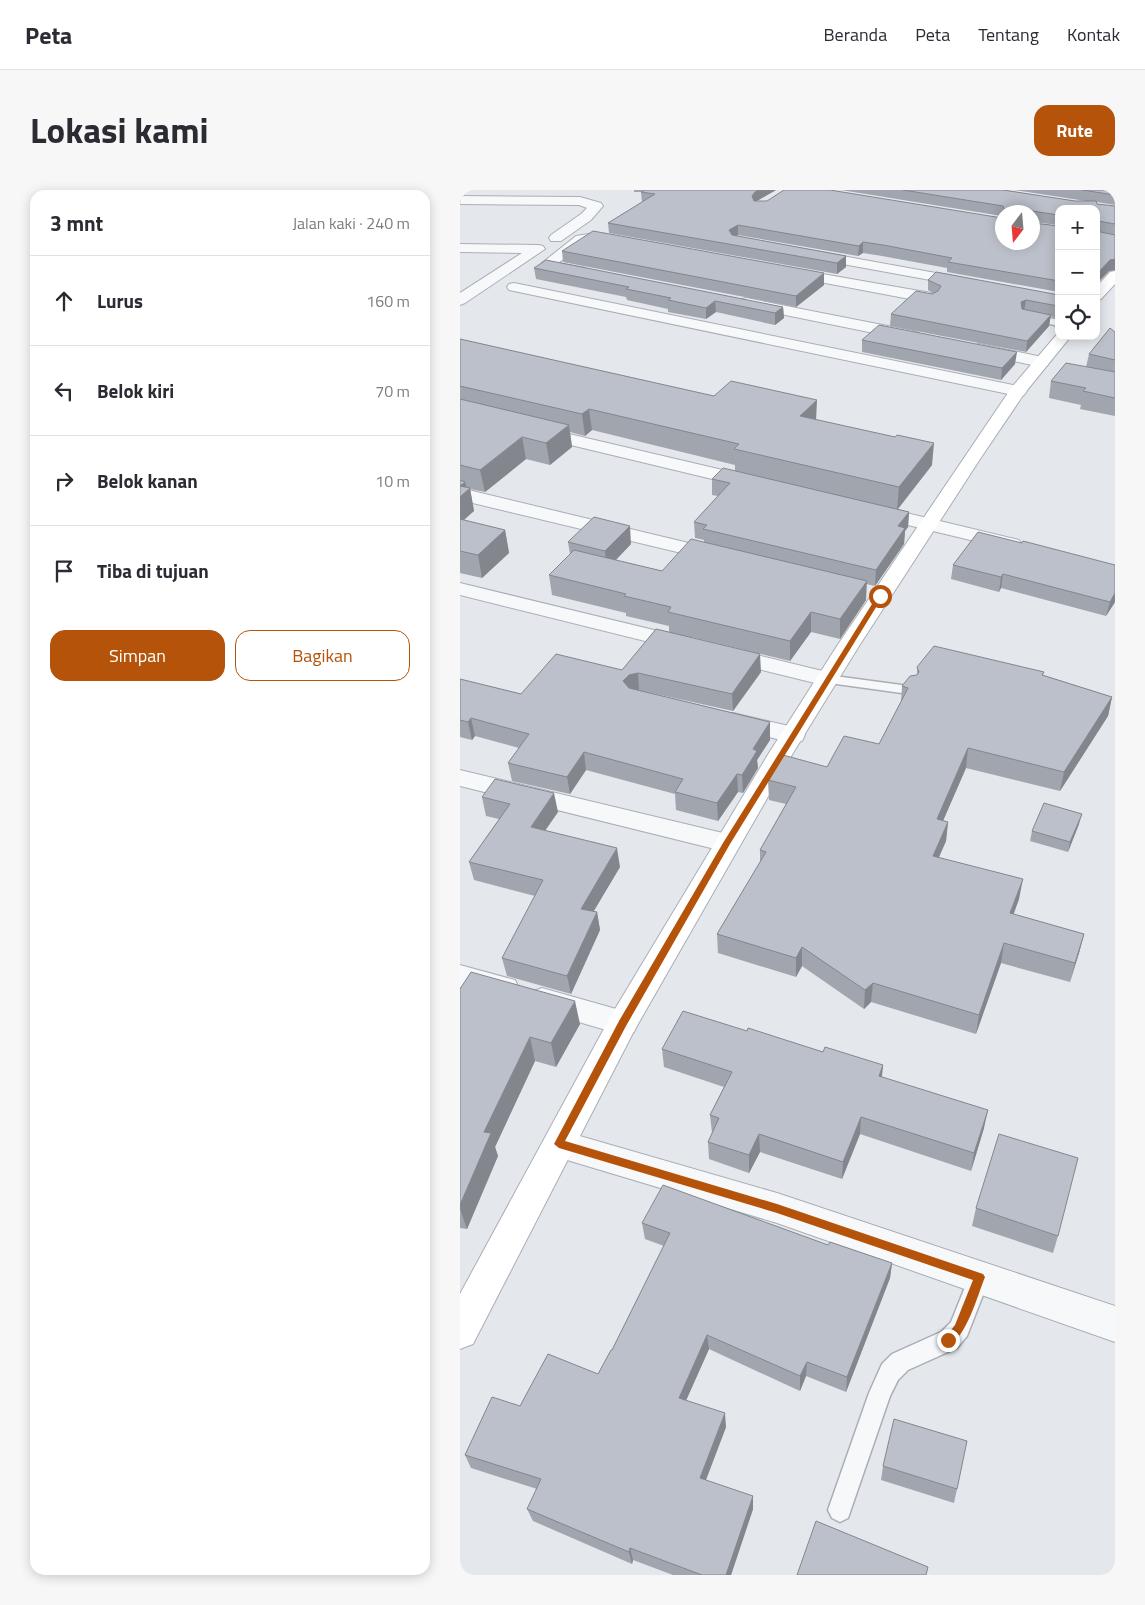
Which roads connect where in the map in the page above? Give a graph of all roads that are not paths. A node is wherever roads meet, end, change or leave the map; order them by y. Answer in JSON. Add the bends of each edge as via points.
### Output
{"nodes":[{"id":1,"x":460,"y":200,"type":"edge"},
{"id":2,"x":614,"y":240,"type":"edge"},
{"id":3,"x":460,"y":248,"type":"edge"},
{"id":4,"x":538,"y":249,"type":"junction"},
{"id":5,"x":797,"y":251,"type":"edge"},
{"id":6,"x":777,"y":270,"type":"edge"},
{"id":7,"x":595,"y":274,"type":"edge"},
{"id":8,"x":1113,"y":279,"type":"edge"},
{"id":9,"x":981,"y":285,"type":"edge"},
{"id":10,"x":514,"y":287,"type":"dead end"},
{"id":11,"x":1097,"y":295,"type":"edge"},
{"id":12,"x":931,"y":298,"type":"edge"},
{"id":13,"x":460,"y":300,"type":"edge"},
{"id":14,"x":734,"y":300,"type":"edge"},
{"id":15,"x":1024,"y":316,"type":"edge"},
{"id":16,"x":1055,"y":321,"type":"edge"},
{"id":17,"x":928,"y":339,"type":"edge"},
{"id":18,"x":1061,"y":340,"type":"edge"},
{"id":19,"x":966,"y":346,"type":"edge"},
{"id":20,"x":1045,"y":367,"type":"junction"},
{"id":21,"x":1018,"y":391,"type":"junction"},
{"id":22,"x":517,"y":426,"type":"edge"},
{"id":23,"x":775,"y":488,"type":"edge"},
{"id":24,"x":460,"y":494,"type":"edge"},
{"id":25,"x":851,"y":506,"type":"edge"},
{"id":26,"x":928,"y":524,"type":"junction"},
{"id":27,"x":1031,"y":549,"type":"edge"},
{"id":28,"x":741,"y":561,"type":"edge"},
{"id":29,"x":460,"y":589,"type":"edge"},
{"id":30,"x":827,"y":679,"type":"junction"},
{"id":31,"x":909,"y":690,"type":"edge"},
{"id":32,"x":716,"y":717,"type":"edge"},
{"id":33,"x":793,"y":735,"type":"junction"},
{"id":34,"x":460,"y":778,"type":"edge"},
{"id":35,"x":727,"y":843,"type":"junction"},
{"id":36,"x":460,"y":976,"type":"edge"},
{"id":37,"x":623,"y":1023,"type":"junction"},
{"id":38,"x":559,"y":1144,"type":"junction"},
{"id":39,"x":980,"y":1277,"type":"junction"},
{"id":40,"x":1115,"y":1324,"type":"edge"},
{"id":41,"x":460,"y":1331,"type":"edge"},
{"id":42,"x":840,"y":1510,"type":"dead end"}],
"edges":[{"from":1,"to":4,"type":"street","via":[[580,201],[596,206],[586,217]]},
{"from":2,"to":7,"type":"street","via":[[584,237],[549,263]]},
{"from":3,"to":4,"type":"street"},
{"from":4,"to":13,"type":"street"},
{"from":5,"to":9,"type":"street"},
{"from":6,"to":12,"type":"street"},
{"from":8,"to":11,"type":"street"},
{"from":10,"to":21,"type":"street"},
{"from":14,"to":17,"type":"street"},
{"from":15,"to":16,"type":"lane"},
{"from":18,"to":20,"type":"street"},
{"from":19,"to":20,"type":"street"},
{"from":20,"to":21,"type":"street"},
{"from":21,"to":26,"type":"street"},
{"from":22,"to":23,"type":"street"},
{"from":24,"to":28,"type":"street"},
{"from":25,"to":26,"type":"street"},
{"from":26,"to":27,"type":"street"},
{"from":26,"to":30,"type":"street","via":[[871,594]]},
{"from":29,"to":30,"type":"street"},
{"from":30,"to":31,"type":"lane"},
{"from":30,"to":33,"type":"street"},
{"from":32,"to":33,"type":"street"},
{"from":33,"to":35,"type":"street"},
{"from":34,"to":35,"type":"street"},
{"from":35,"to":37,"type":"street"},
{"from":36,"to":37,"type":"street"},
{"from":37,"to":38,"type":"street"},
{"from":38,"to":39,"type":"street","via":[[777,1208]]},
{"from":38,"to":41,"type":"street"},
{"from":39,"to":40,"type":"street"},
{"from":39,"to":42,"type":"lane","via":[[958,1328],[948,1340],[900,1362],[890,1372]]}]}
